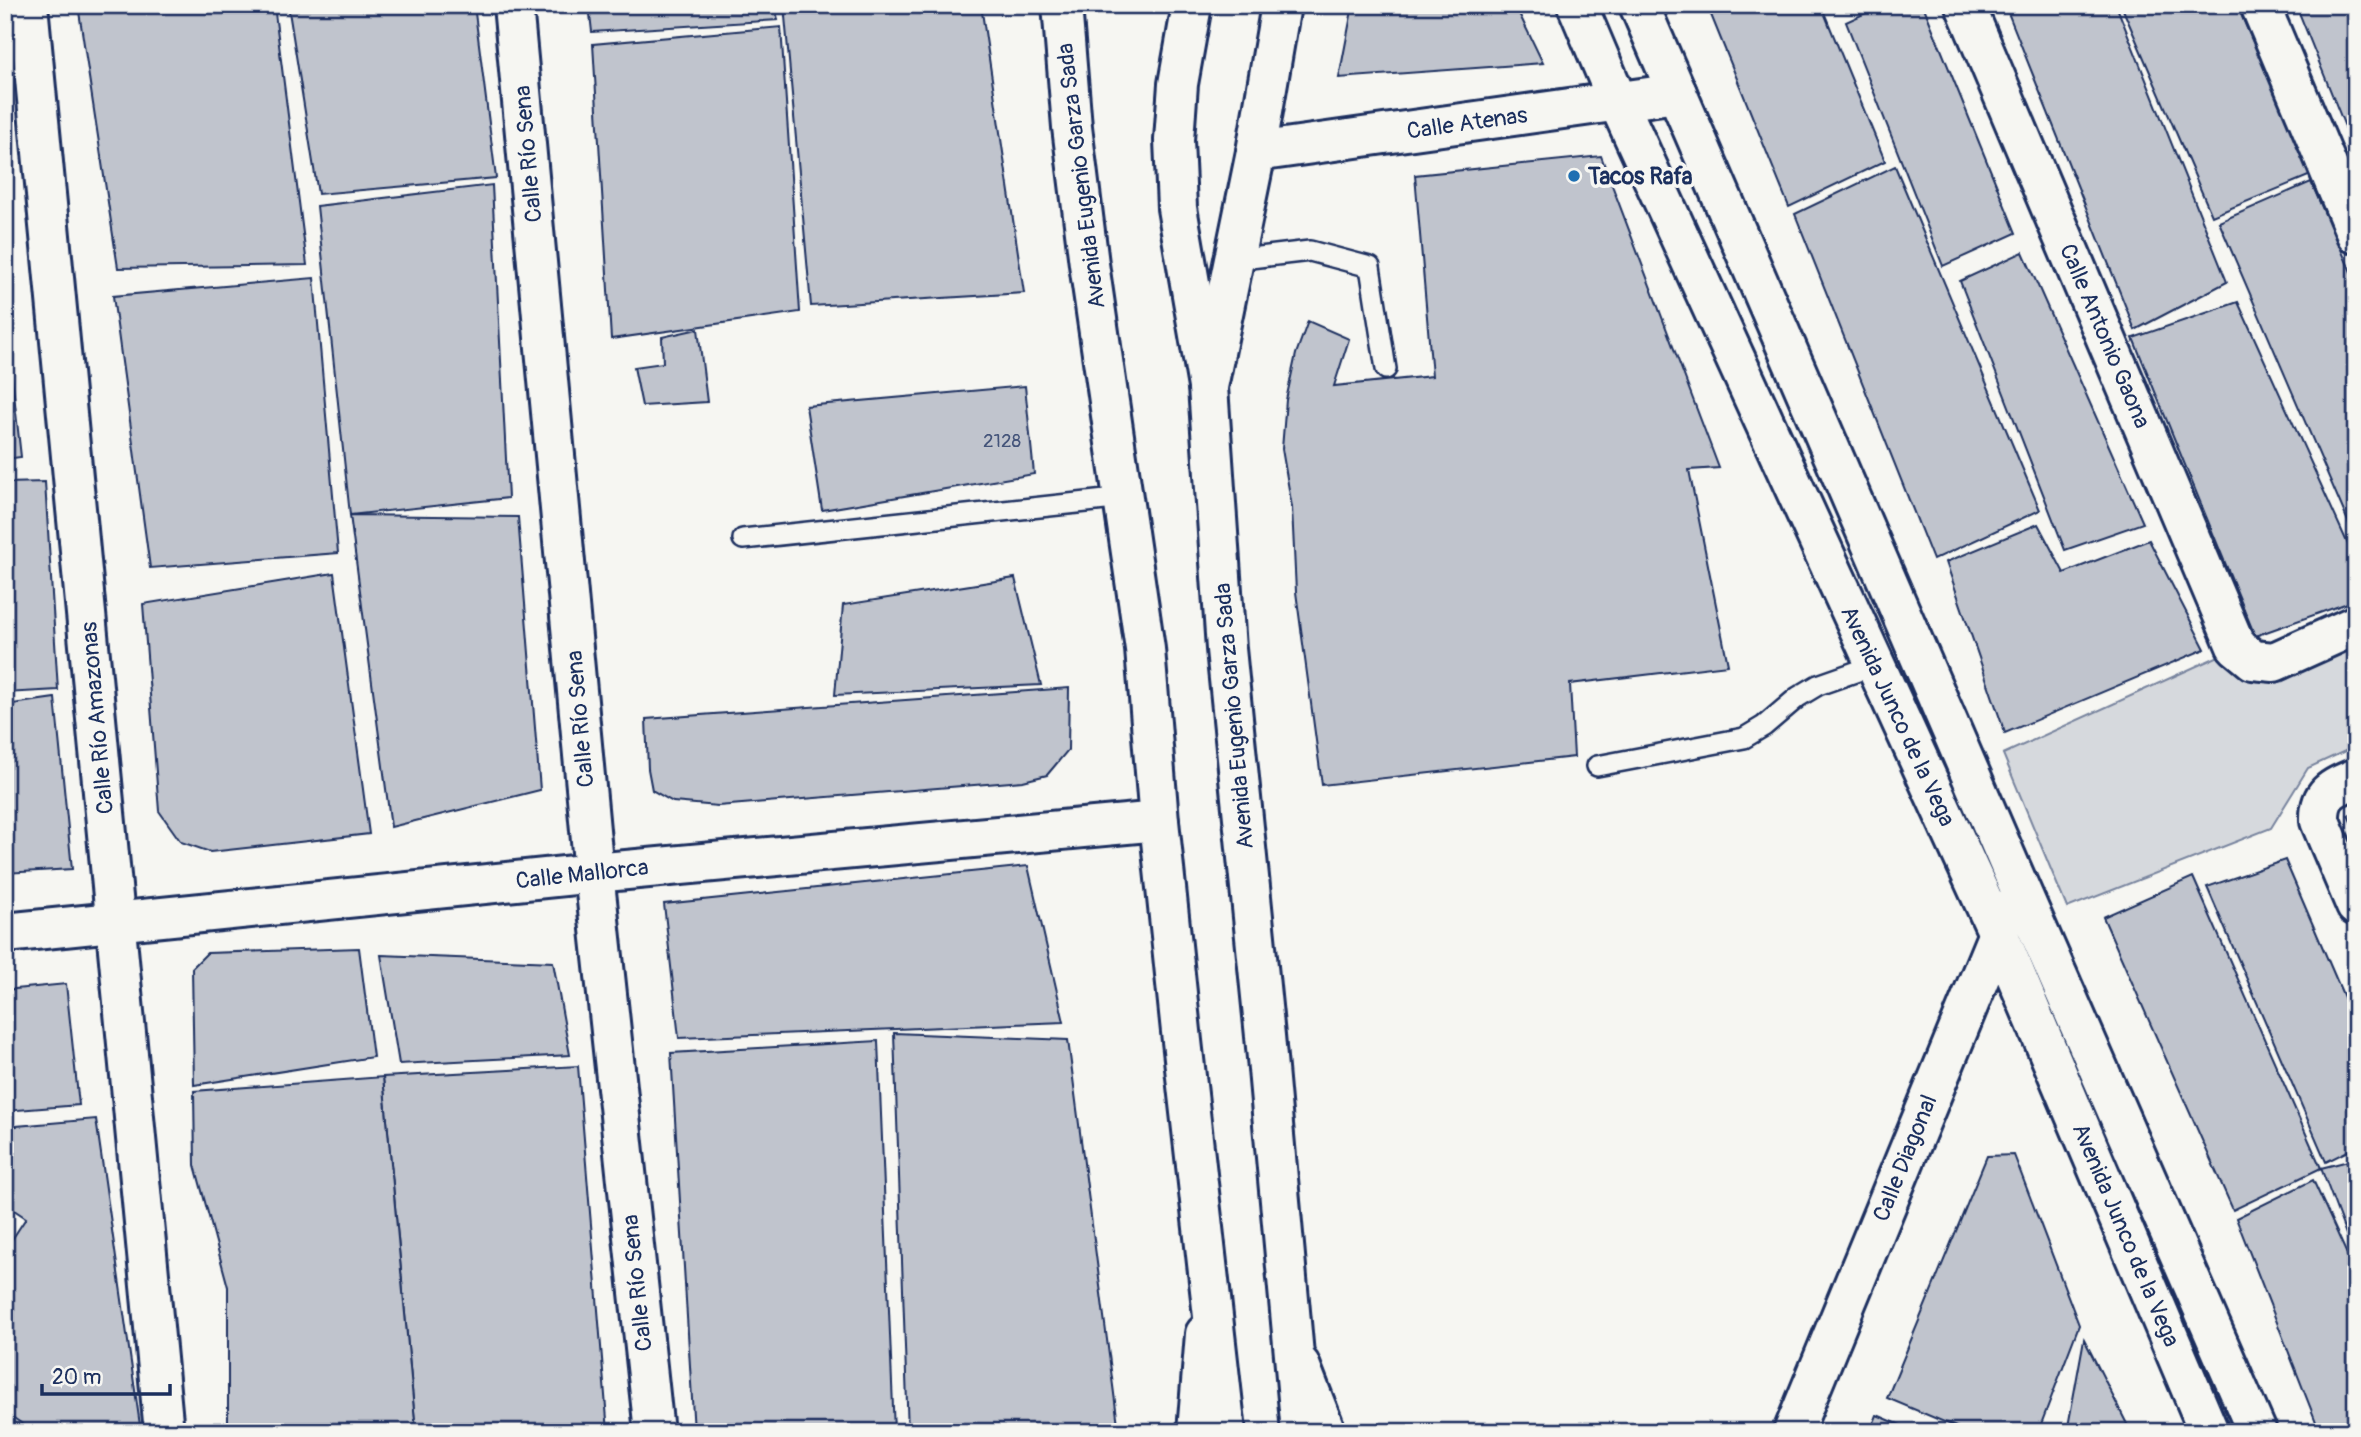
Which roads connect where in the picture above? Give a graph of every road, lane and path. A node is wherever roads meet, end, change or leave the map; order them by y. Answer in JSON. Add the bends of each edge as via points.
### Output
{"nodes":[{"id":1,"x":28,"y":5,"type":"edge"},
{"id":2,"x":513,"y":5,"type":"edge"},
{"id":3,"x":1062,"y":5,"type":"edge"},
{"id":4,"x":1192,"y":5,"type":"edge"},
{"id":5,"x":1281,"y":5,"type":"edge"},
{"id":6,"x":1577,"y":5,"type":"edge"},
{"id":7,"x":1639,"y":5,"type":"edge"},
{"id":8,"x":1965,"y":5,"type":"edge"},
{"id":9,"x":2260,"y":5,"type":"edge"},
{"id":10,"x":1677,"y":93,"type":"junction"},
{"id":11,"x":1618,"y":102,"type":"junction"},
{"id":12,"x":1256,"y":152,"type":"junction"},
{"id":13,"x":2356,"y":234,"type":"edge"},
{"id":14,"x":1234,"y":260,"type":"junction"},
{"id":15,"x":1386,"y":369,"type":"dead end"},
{"id":16,"x":1208,"y":387,"type":"junction"},
{"id":17,"x":1124,"y":498,"type":"junction"},
{"id":18,"x":743,"y":539,"type":"dead end"},
{"id":19,"x":2356,"y":625,"type":"edge"},
{"id":20,"x":1875,"y":665,"type":"junction"},
{"id":21,"x":1597,"y":766,"type":"dead end"},
{"id":22,"x":2356,"y":778,"type":"edge"},
{"id":23,"x":1160,"y":821,"type":"junction"},
{"id":24,"x":594,"y":873,"type":"junction"},
{"id":25,"x":2018,"y":884,"type":"junction"},
{"id":26,"x":2356,"y":906,"type":"edge"},
{"id":27,"x":116,"y":923,"type":"junction"},
{"id":28,"x":5,"y":933,"type":"edge"},
{"id":29,"x":1998,"y":933,"type":"junction"},
{"id":30,"x":1209,"y":1294,"type":"junction"},
{"id":31,"x":1292,"y":1343,"type":"junction"},
{"id":32,"x":164,"y":1432,"type":"edge"},
{"id":33,"x":654,"y":1432,"type":"edge"},
{"id":34,"x":1197,"y":1432,"type":"edge"},
{"id":35,"x":1226,"y":1432,"type":"edge"},
{"id":36,"x":1301,"y":1432,"type":"edge"},
{"id":37,"x":1326,"y":1432,"type":"edge"},
{"id":38,"x":1793,"y":1432,"type":"edge"},
{"id":39,"x":2209,"y":1432,"type":"edge"},
{"id":40,"x":2258,"y":1432,"type":"edge"}],
"edges":[{"from":1,"to":27,"type":"main road","name":"Calle Río Amazonas"},
{"from":2,"to":24,"type":"main road","name":"Calle Río Sena"},
{"from":3,"to":17,"type":"main road","name":"Avenida Eugenio Garza Sada","via":[[1089,264]]},
{"from":4,"to":16,"type":"main road","via":[[1174,140],[1177,208]]},
{"from":5,"to":12,"type":"main road","name":"Avenida Eugenio Garza Sada"},
{"from":6,"to":11,"type":"main road","name":"Avenida Junco de la Vega"},
{"from":7,"to":10,"type":"main road","name":"Avenida Junco de la Vega"},
{"from":8,"to":19,"type":"main road","name":"Calle Antonio Gaona","via":[[2236,646],[2253,660],[2274,662]]},
{"from":9,"to":13,"type":"main road"},
{"from":10,"to":11,"type":"main road","name":"Calle Atenas"},
{"from":10,"to":25,"type":"main road","name":"Avenida Junco de la Vega"},
{"from":11,"to":12,"type":"main road","name":"Calle Atenas"},
{"from":11,"to":20,"type":"main road","name":"Avenida Junco de la Vega"},
{"from":12,"to":14,"type":"main road","name":"Avenida Eugenio Garza Sada"},
{"from":14,"to":15,"type":"lane","via":[[1310,251],[1370,267]]},
{"from":14,"to":16,"type":"main road","name":"Avenida Eugenio Garza Sada"},
{"from":16,"to":31,"type":"main road","name":"Avenida Eugenio Garza Sada","via":[[1226,649]]},
{"from":17,"to":18,"type":"lane"},
{"from":17,"to":23,"type":"main road","name":"Avenida Eugenio Garza Sada","via":[[1145,649]]},
{"from":20,"to":21,"type":"lane","via":[[1818,685],[1744,738]]},
{"from":20,"to":29,"type":"main road","name":"Avenida Junco de la Vega"},
{"from":22,"to":26,"type":"main road","via":[[2335,786],[2319,808],[2320,821]]},
{"from":23,"to":24,"type":"main road","name":"Calle Mallorca"},
{"from":23,"to":30,"type":"main road","name":"Avenida Eugenio Garza Sada"},
{"from":24,"to":27,"type":"main road","name":"Calle Mallorca"},
{"from":24,"to":33,"type":"main road","name":"Calle Río Sena"},
{"from":25,"to":29,"type":"main road","name":"Calle Diagonal"},
{"from":25,"to":40,"type":"main road","name":"Avenida Junco de la Vega"},
{"from":27,"to":28,"type":"main road","name":"Calle Mallorca"},
{"from":27,"to":32,"type":"main road","name":"Calle Río Amazonas"},
{"from":29,"to":38,"type":"main road","name":"Calle Diagonal"},
{"from":29,"to":39,"type":"main road","name":"Avenida Junco de la Vega"},
{"from":30,"to":34,"type":"main road"},
{"from":30,"to":35,"type":"main road","name":"Avenida Eugenio Garza Sada"},
{"from":31,"to":36,"type":"main road","name":"Avenida Eugenio Garza Sada"},
{"from":31,"to":37,"type":"main road"}]}
